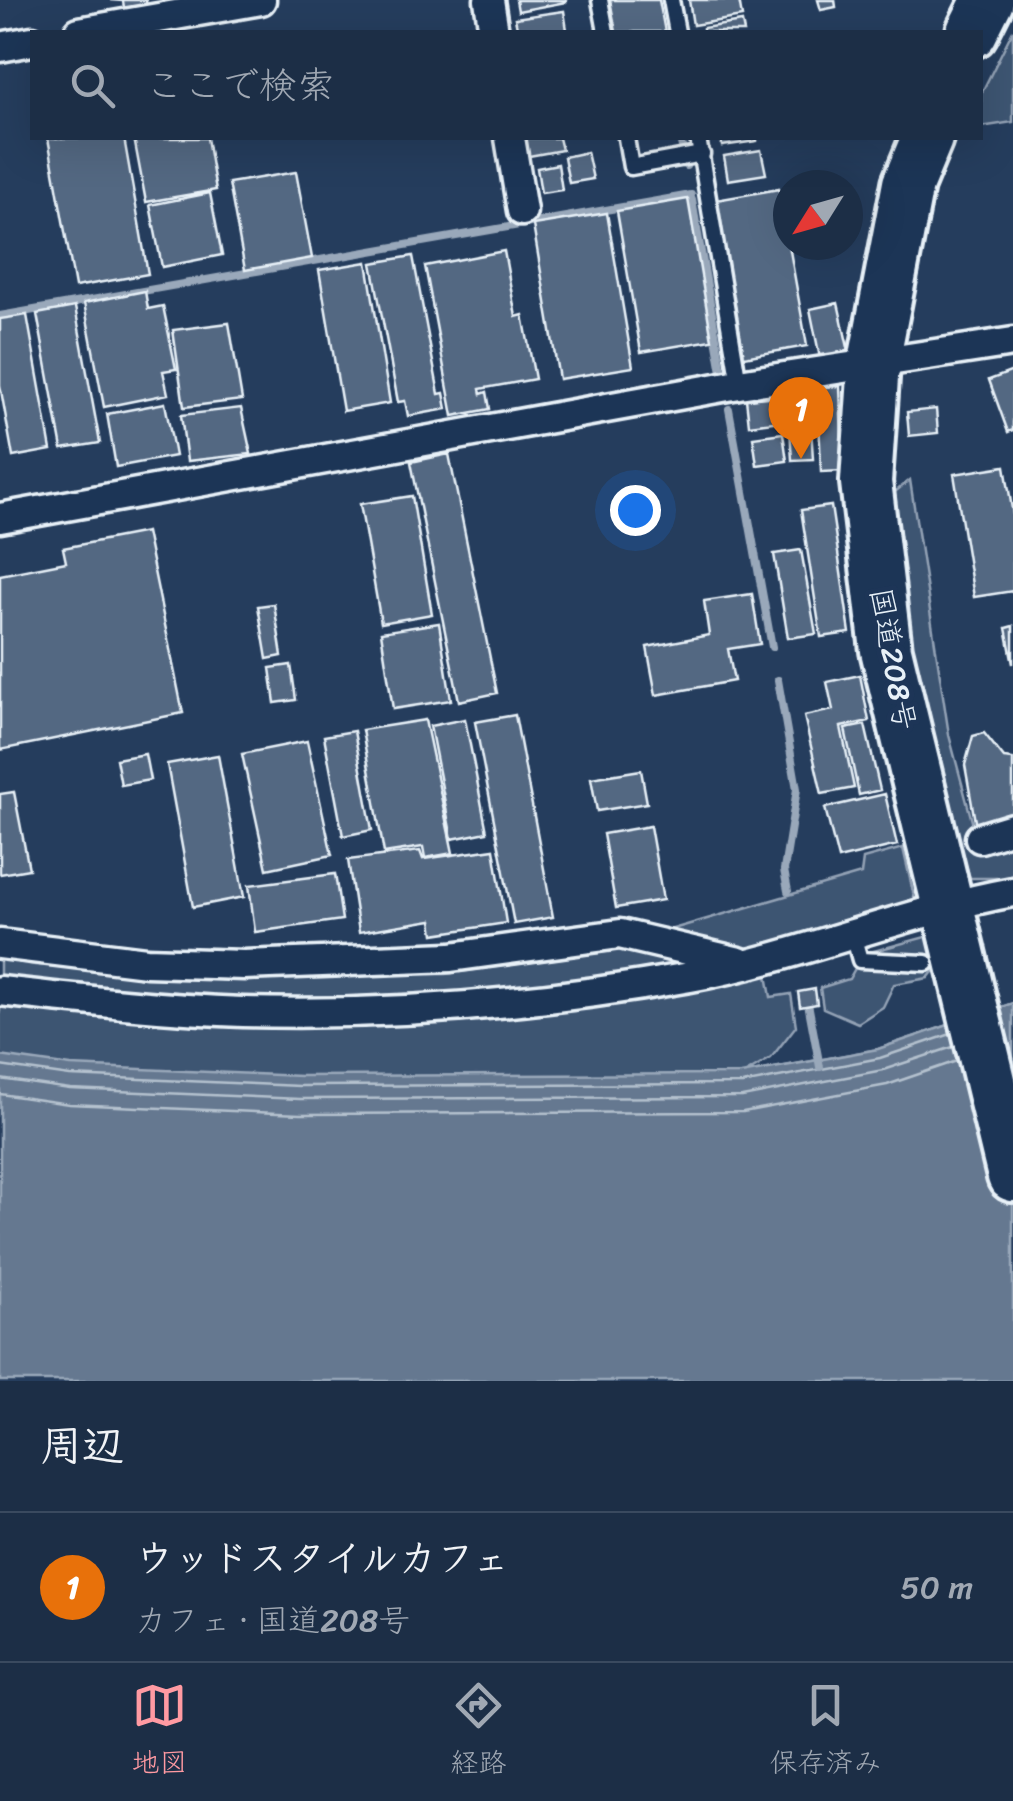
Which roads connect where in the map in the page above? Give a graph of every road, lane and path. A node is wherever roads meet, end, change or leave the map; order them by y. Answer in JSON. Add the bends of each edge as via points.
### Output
{"nodes":[{"id":1,"x":261,"y":0,"type":"edge"},
{"id":2,"x":490,"y":0,"type":"edge"},
{"id":3,"x":600,"y":0,"type":"edge"},
{"id":4,"x":671,"y":0,"type":"edge"},
{"id":5,"x":988,"y":0,"type":"edge"},
{"id":6,"x":89,"y":30,"type":"edge"},
{"id":7,"x":494,"y":30,"type":"edge"},
{"id":8,"x":606,"y":30,"type":"edge"},
{"id":9,"x":677,"y":30,"type":"edge"},
{"id":10,"x":973,"y":30,"type":"edge"},
{"id":11,"x":30,"y":41,"type":"edge"},
{"id":12,"x":0,"y":46,"type":"edge"},
{"id":13,"x":510,"y":140,"type":"edge"},
{"id":14,"x":626,"y":140,"type":"edge"},
{"id":15,"x":698,"y":140,"type":"edge"},
{"id":16,"x":925,"y":140,"type":"edge"},
{"id":17,"x":702,"y":154,"type":"junction"},
{"id":18,"x":522,"y":211,"type":"dead end"},
{"id":19,"x":1013,"y":342,"type":"edge"},
{"id":20,"x":874,"y":362,"type":"junction"},
{"id":21,"x":739,"y":384,"type":"junction"},
{"id":22,"x":0,"y":518,"type":"edge"},
{"id":23,"x":1013,"y":828,"type":"edge"},
{"id":24,"x":980,"y":838,"type":"dead end"},
{"id":25,"x":1013,"y":892,"type":"edge"},
{"id":26,"x":941,"y":934,"type":"junction"},
{"id":27,"x":853,"y":936,"type":"junction"},
{"id":28,"x":0,"y":944,"type":"edge"},
{"id":29,"x":750,"y":964,"type":"junction"},
{"id":30,"x":0,"y":991,"type":"edge"},
{"id":31,"x":1013,"y":1176,"type":"edge"}],
"edges":[{"from":1,"to":6,"type":"street"},
{"from":2,"to":7,"type":"street"},
{"from":3,"to":8,"type":"lane"},
{"from":4,"to":9,"type":"lane"},
{"from":5,"to":10,"type":"highway"},
{"from":11,"to":12,"type":"street"},
{"from":13,"to":18,"type":"street"},
{"from":14,"to":17,"type":"lane","via":[[631,167]]},
{"from":15,"to":17,"type":"lane"},
{"from":16,"to":20,"type":"highway","name":"国道208号","via":[[908,184]]},
{"from":17,"to":21,"type":"lane"},
{"from":19,"to":20,"type":"street"},
{"from":20,"to":21,"type":"street"},
{"from":20,"to":26,"type":"highway","name":"国道208号","via":[[866,482],[886,650]]},
{"from":21,"to":22,"type":"street"},
{"from":23,"to":24,"type":"street"},
{"from":25,"to":26,"type":"street"},
{"from":26,"to":27,"type":"street"},
{"from":26,"to":27,"type":"lane","via":[[860,960]]},
{"from":26,"to":31,"type":"highway","name":"国道208号"},
{"from":27,"to":29,"type":"street"},
{"from":28,"to":29,"type":"street","via":[[146,962],[244,965],[450,957],[620,934]]},
{"from":29,"to":30,"type":"street","via":[[546,997],[349,1010],[243,1012]]}]}
